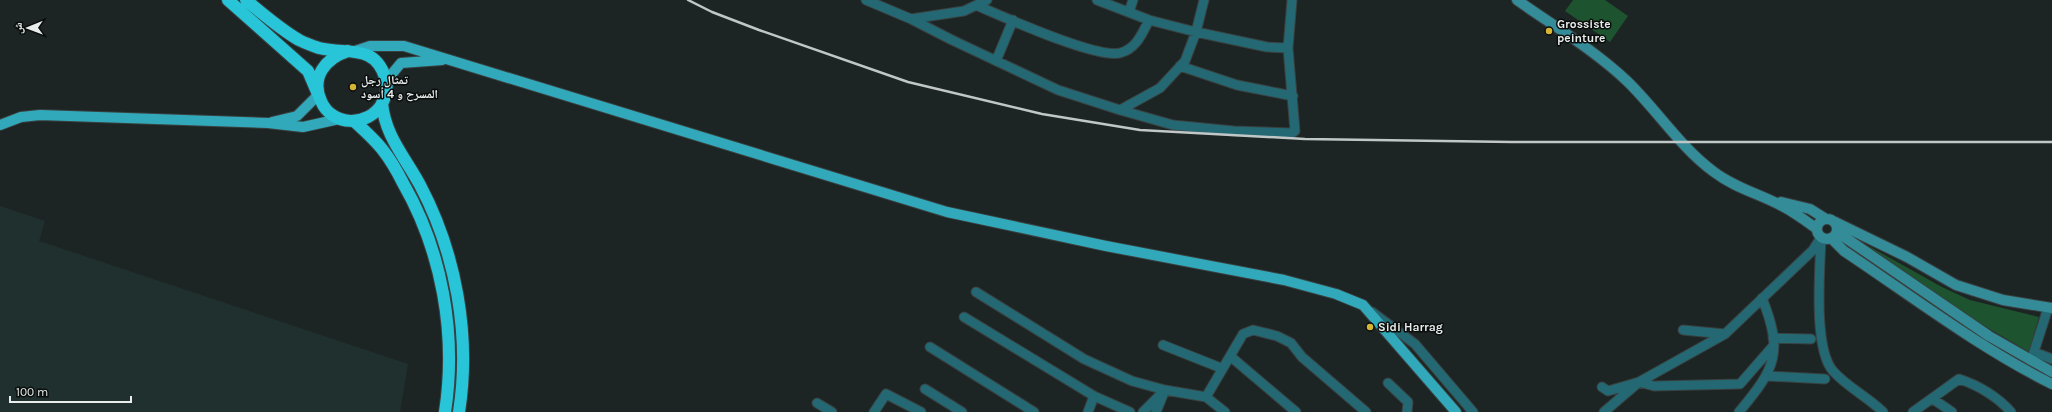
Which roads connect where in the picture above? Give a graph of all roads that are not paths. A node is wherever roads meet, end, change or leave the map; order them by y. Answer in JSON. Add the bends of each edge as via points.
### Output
{"nodes":[{"id":1,"x":228,"y":0,"type":"edge"},
{"id":2,"x":246,"y":0,"type":"edge"},
{"id":3,"x":866,"y":0,"type":"edge"},
{"id":4,"x":987,"y":0,"type":"edge"},
{"id":5,"x":1097,"y":0,"type":"edge"},
{"id":6,"x":1133,"y":0,"type":"edge"},
{"id":7,"x":1204,"y":0,"type":"edge"},
{"id":8,"x":1292,"y":0,"type":"edge"},
{"id":9,"x":1517,"y":0,"type":"edge"},
{"id":10,"x":978,"y":6,"type":"junction"},
{"id":11,"x":1129,"y":12,"type":"junction"},
{"id":12,"x":911,"y":19,"type":"junction"},
{"id":13,"x":1013,"y":20,"type":"junction"},
{"id":14,"x":1149,"y":20,"type":"junction"},
{"id":15,"x":1196,"y":32,"type":"junction"},
{"id":16,"x":1288,"y":48,"type":"junction"},
{"id":17,"x":352,"y":51,"type":"junction"},
{"id":18,"x":451,"y":60,"type":"junction"},
{"id":19,"x":996,"y":61,"type":"junction"},
{"id":20,"x":1180,"y":66,"type":"junction"},
{"id":21,"x":386,"y":81,"type":"junction"},
{"id":22,"x":318,"y":95,"type":"junction"},
{"id":23,"x":1294,"y":96,"type":"junction"},
{"id":24,"x":382,"y":103,"type":"junction"},
{"id":25,"x":1120,"y":110,"type":"junction"},
{"id":26,"x":339,"y":119,"type":"junction"},
{"id":27,"x":354,"y":121,"type":"junction"},
{"id":28,"x":268,"y":123,"type":"junction"},
{"id":29,"x":0,"y":125,"type":"edge"},
{"id":30,"x":1767,"y":200,"type":"junction"},
{"id":31,"x":1830,"y":220,"type":"junction"},
{"id":32,"x":1826,"y":234,"type":"junction"},
{"id":33,"x":976,"y":292,"type":"dead end"},
{"id":34,"x":1762,"y":298,"type":"junction"},
{"id":35,"x":1363,"y":305,"type":"junction"},
{"id":36,"x":2050,"y":308,"type":"edge"},
{"id":37,"x":964,"y":317,"type":"dead end"},
{"id":38,"x":1683,"y":330,"type":"dead end"},
{"id":39,"x":1725,"y":334,"type":"junction"},
{"id":40,"x":1811,"y":339,"type":"dead end"},
{"id":41,"x":1774,"y":341,"type":"junction"},
{"id":42,"x":1163,"y":345,"type":"dead end"},
{"id":43,"x":930,"y":347,"type":"dead end"},
{"id":44,"x":1230,"y":356,"type":"junction"},
{"id":45,"x":2033,"y":356,"type":"junction"},
{"id":46,"x":2052,"y":359,"type":"edge"},
{"id":47,"x":1221,"y":368,"type":"junction"},
{"id":48,"x":2052,"y":372,"type":"edge"},
{"id":49,"x":1767,"y":376,"type":"junction"},
{"id":50,"x":1825,"y":379,"type":"dead end"},
{"id":51,"x":1638,"y":382,"type":"junction"},
{"id":52,"x":1388,"y":383,"type":"dead end"},
{"id":53,"x":2052,"y":384,"type":"edge"},
{"id":54,"x":1602,"y":388,"type":"dead end"},
{"id":55,"x":925,"y":390,"type":"dead end"},
{"id":56,"x":1165,"y":390,"type":"junction"},
{"id":57,"x":1094,"y":396,"type":"junction"},
{"id":58,"x":1206,"y":397,"type":"junction"},
{"id":59,"x":1933,"y":399,"type":"junction"},
{"id":60,"x":817,"y":403,"type":"dead end"},
{"id":61,"x":445,"y":412,"type":"edge"},
{"id":62,"x":459,"y":412,"type":"edge"},
{"id":63,"x":832,"y":412,"type":"edge"},
{"id":64,"x":874,"y":412,"type":"edge"},
{"id":65,"x":920,"y":412,"type":"edge"},
{"id":66,"x":962,"y":412,"type":"edge"},
{"id":67,"x":1034,"y":412,"type":"edge"},
{"id":68,"x":1088,"y":412,"type":"edge"},
{"id":69,"x":1130,"y":412,"type":"edge"},
{"id":70,"x":1143,"y":412,"type":"edge"},
{"id":71,"x":1156,"y":412,"type":"edge"},
{"id":72,"x":1225,"y":412,"type":"edge"},
{"id":73,"x":1296,"y":412,"type":"edge"},
{"id":74,"x":1366,"y":412,"type":"edge"},
{"id":75,"x":1407,"y":412,"type":"edge"},
{"id":76,"x":1456,"y":412,"type":"edge"},
{"id":77,"x":1473,"y":412,"type":"edge"},
{"id":78,"x":1604,"y":412,"type":"edge"},
{"id":79,"x":1739,"y":412,"type":"edge"},
{"id":80,"x":1883,"y":412,"type":"edge"},
{"id":81,"x":1913,"y":412,"type":"edge"},
{"id":82,"x":1952,"y":412,"type":"edge"},
{"id":83,"x":2011,"y":412,"type":"edge"}],
"edges":[{"from":1,"to":22,"type":"highway","via":[[308,71]]},
{"from":2,"to":17,"type":"highway","via":[[279,27],[300,40],[319,48]]},
{"from":3,"to":12,"type":"street"},
{"from":4,"to":10,"type":"street"},
{"from":5,"to":11,"type":"street"},
{"from":6,"to":11,"type":"street"},
{"from":7,"to":15,"type":"street"},
{"from":8,"to":16,"type":"street"},
{"from":9,"to":30,"type":"street","via":[[1594,54],[1626,80],[1691,154],[1715,174]]},
{"from":10,"to":12,"type":"street","via":[[964,11]]},
{"from":10,"to":13,"type":"street"},
{"from":11,"to":14,"type":"street"},
{"from":12,"to":19,"type":"street"},
{"from":13,"to":14,"type":"street","via":[[1092,50],[1119,54],[1135,46]]},
{"from":13,"to":19,"type":"street"},
{"from":14,"to":15,"type":"street"},
{"from":15,"to":16,"type":"street","via":[[1268,47]]},
{"from":15,"to":20,"type":"street","via":[[1185,61]]},
{"from":16,"to":23,"type":"street"},
{"from":17,"to":18,"type":"main road","via":[[370,46],[404,46]]},
{"from":17,"to":21,"type":"highway","via":[[366,54],[376,61],[383,70]]},
{"from":17,"to":22,"type":"highway","via":[[337,54],[327,61],[320,71]]},
{"from":18,"to":21,"type":"main road","via":[[401,63]]},
{"from":18,"to":35,"type":"main road","via":[[947,212],[1284,280],[1336,294]]},
{"from":19,"to":25,"type":"street","via":[[1058,90]]},
{"from":20,"to":23,"type":"street","via":[[1237,85]]},
{"from":20,"to":25,"type":"street","via":[[1160,88]]},
{"from":21,"to":24,"type":"highway"},
{"from":22,"to":26,"type":"highway","via":[[322,105]]},
{"from":22,"to":28,"type":"main road","via":[[297,116]]},
{"from":23,"to":25,"type":"street","via":[[1296,129],[1292,133],[1173,125]]},
{"from":24,"to":27,"type":"highway","via":[[375,112]]},
{"from":24,"to":62,"type":"highway","via":[[388,132],[420,184],[436,222],[451,270],[462,331],[463,365]]},
{"from":26,"to":27,"type":"highway"},
{"from":26,"to":28,"type":"main road","via":[[303,127]]},
{"from":27,"to":61,"type":"highway","via":[[383,150],[397,172],[424,224],[434,254],[448,331],[448,392]]},
{"from":28,"to":29,"type":"main road","via":[[66,114],[21,117]]},
{"from":30,"to":31,"type":"street","via":[[1810,209]]},
{"from":30,"to":32,"type":"street","via":[[1781,205]]},
{"from":31,"to":32,"type":"street","via":[[1836,224]]},
{"from":31,"to":32,"type":"street","via":[[1819,223]]},
{"from":31,"to":36,"type":"street","via":[[1907,257],[1956,285],[2003,300]]},
{"from":32,"to":34,"type":"street","via":[[1813,250]]},
{"from":32,"to":45,"type":"street","via":[[1989,336]]},
{"from":32,"to":53,"type":"street","via":[[1844,251],[1961,332]]},
{"from":32,"to":80,"type":"street","via":[[1819,286],[1821,330],[1826,359],[1833,371]]},
{"from":33,"to":56,"type":"street","via":[[1084,359],[1132,381]]},
{"from":34,"to":39,"type":"street"},
{"from":34,"to":41,"type":"street"},
{"from":35,"to":76,"type":"main road"},
{"from":35,"to":77,"type":"street","via":[[1415,344]]},
{"from":36,"to":45,"type":"street"},
{"from":37,"to":57,"type":"street"},
{"from":38,"to":39,"type":"street"},
{"from":39,"to":51,"type":"street"},
{"from":40,"to":41,"type":"street"},
{"from":41,"to":49,"type":"street","via":[[1773,362]]},
{"from":41,"to":51,"type":"street","via":[[1740,384],[1654,386]]},
{"from":42,"to":47,"type":"street"},
{"from":43,"to":67,"type":"street"},
{"from":44,"to":47,"type":"street"},
{"from":44,"to":73,"type":"street"},
{"from":44,"to":74,"type":"street","via":[[1243,334],[1253,330],[1277,336],[1291,343],[1302,357]]},
{"from":45,"to":46,"type":"street"},
{"from":45,"to":48,"type":"street"},
{"from":47,"to":58,"type":"street"},
{"from":49,"to":50,"type":"street"},
{"from":49,"to":79,"type":"street"},
{"from":51,"to":54,"type":"street","via":[[1608,391]]},
{"from":51,"to":78,"type":"street"},
{"from":52,"to":75,"type":"street","via":[[1408,402]]},
{"from":55,"to":66,"type":"street"},
{"from":56,"to":58,"type":"street"},
{"from":56,"to":70,"type":"street"},
{"from":56,"to":71,"type":"street"},
{"from":57,"to":68,"type":"street"},
{"from":57,"to":69,"type":"street"},
{"from":58,"to":72,"type":"street"},
{"from":59,"to":81,"type":"street"},
{"from":59,"to":82,"type":"street"},
{"from":59,"to":83,"type":"street","via":[[1959,379],[1973,383]]},
{"from":60,"to":63,"type":"street"},
{"from":64,"to":65,"type":"street","via":[[886,394]]}]}
